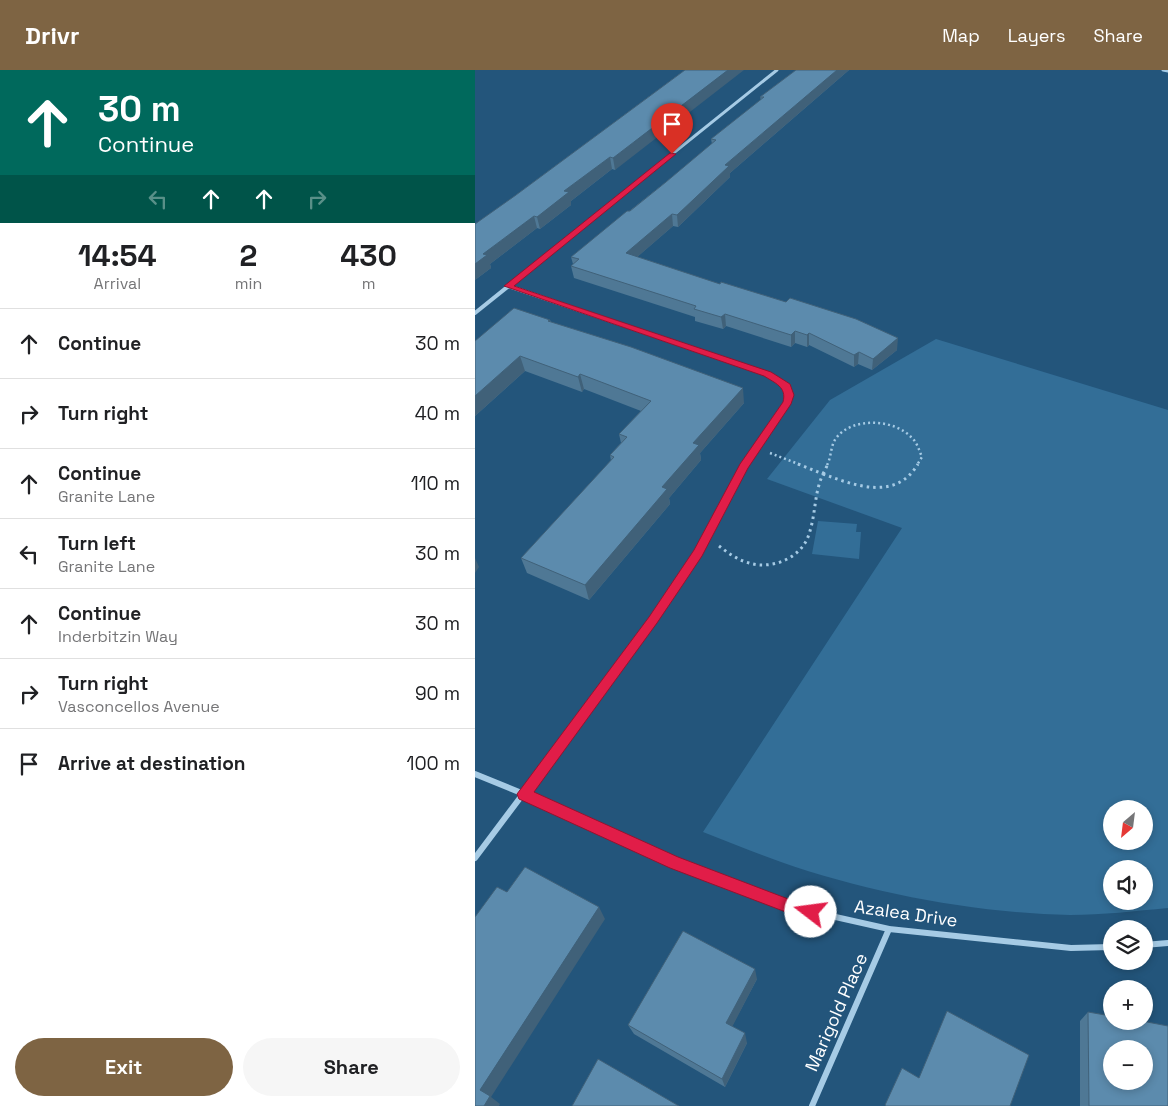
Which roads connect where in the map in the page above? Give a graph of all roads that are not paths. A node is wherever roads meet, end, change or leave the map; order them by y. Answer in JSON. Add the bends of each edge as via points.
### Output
{"nodes":[{"id":1,"x":777,"y":70,"type":"edge"},
{"id":2,"x":1163,"y":70,"type":"edge"},
{"id":3,"x":1168,"y":71,"type":"edge"},
{"id":4,"x":508,"y":286,"type":"junction"},
{"id":5,"x":475,"y":313,"type":"edge"},
{"id":6,"x":475,"y":774,"type":"edge"},
{"id":7,"x":524,"y":794,"type":"junction"},
{"id":8,"x":475,"y":858,"type":"edge"},
{"id":9,"x":889,"y":929,"type":"junction"},
{"id":10,"x":1168,"y":943,"type":"edge"},
{"id":11,"x":1153,"y":944,"type":"edge"},
{"id":12,"x":1103,"y":947,"type":"edge"},
{"id":13,"x":812,"y":1106,"type":"edge"}],
"edges":[{"from":1,"to":4,"type":"street"},
{"from":2,"to":3,"type":"street"},
{"from":4,"to":5,"type":"street"},
{"from":4,"to":7,"type":"street","via":[[767,374],[786,386],[790,395],[743,467],[698,553],[653,620]]},
{"from":6,"to":7,"type":"street","name":"Azalea Drive"},
{"from":7,"to":8,"type":"street"},
{"from":7,"to":9,"type":"street","name":"Azalea Drive","via":[[675,863],[791,907]]},
{"from":9,"to":12,"type":"street","name":"Azalea Drive","via":[[1071,948]]},
{"from":9,"to":13,"type":"street","name":"Marigold Place"},
{"from":10,"to":11,"type":"street"}]}
